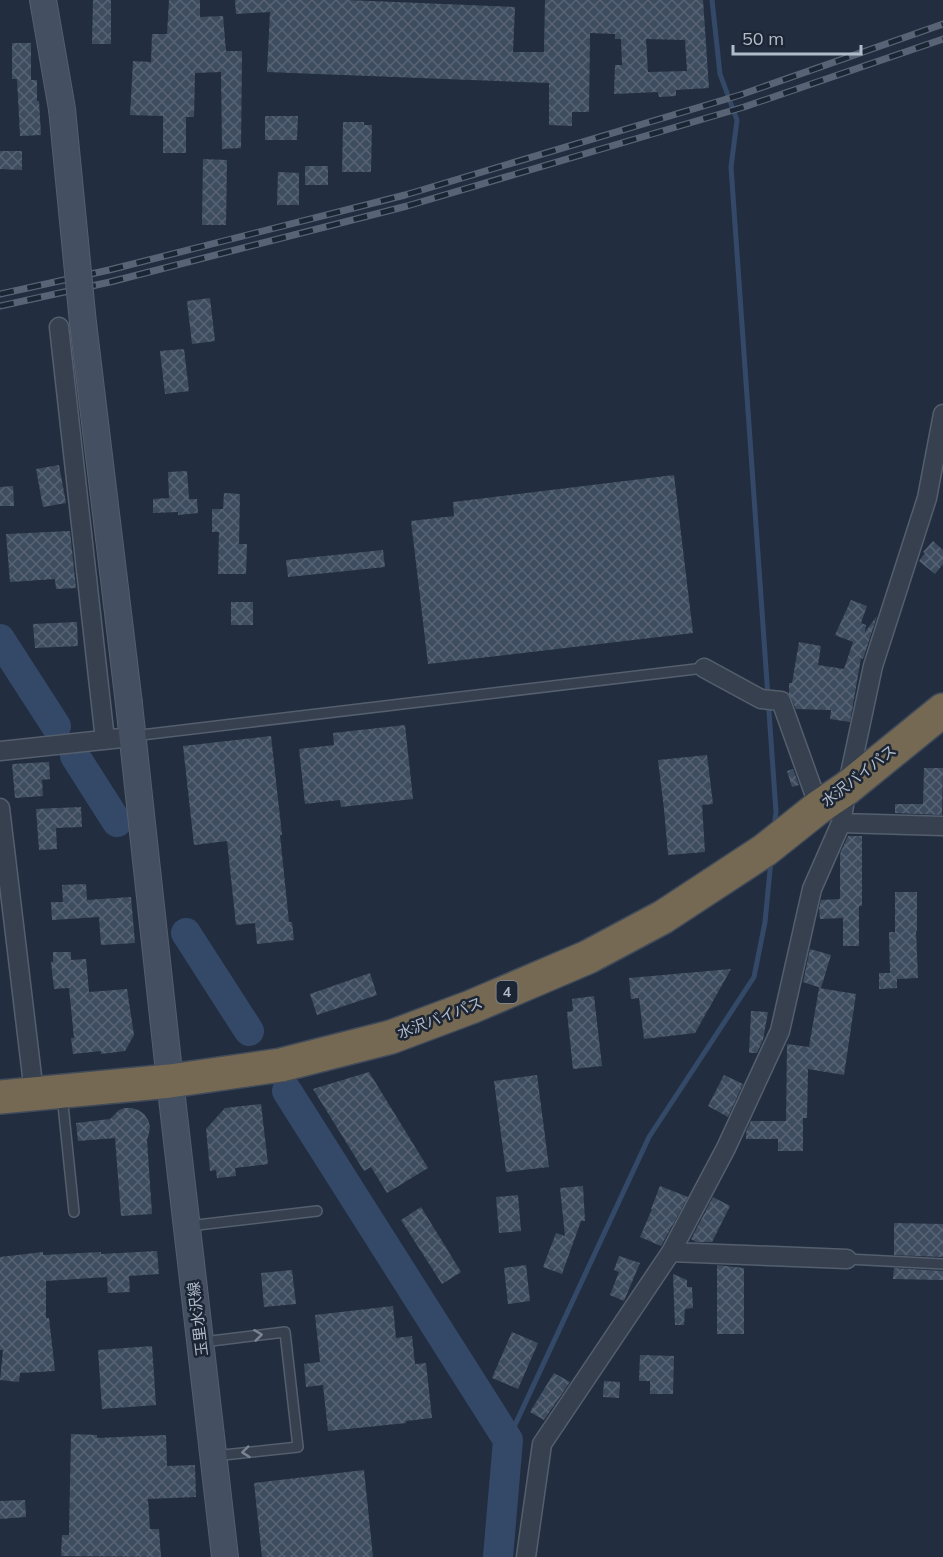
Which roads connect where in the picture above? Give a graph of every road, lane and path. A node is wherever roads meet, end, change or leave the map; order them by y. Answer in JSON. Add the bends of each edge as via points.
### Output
{"nodes":[{"id":1,"x":43,"y":0,"type":"edge"},
{"id":2,"x":59,"y":327,"type":"dead end"},
{"id":3,"x":943,"y":414,"type":"edge"},
{"id":4,"x":704,"y":668,"type":"joint"},
{"id":5,"x":943,"y":710,"type":"edge"},
{"id":6,"x":131,"y":737,"type":"junction"},
{"id":7,"x":105,"y":740,"type":"junction"},
{"id":8,"x":0,"y":751,"type":"edge"},
{"id":9,"x":847,"y":788,"type":"junction"},
{"id":10,"x":0,"y":808,"type":"edge"},
{"id":11,"x":830,"y":815,"type":"junction"},
{"id":12,"x":943,"y":826,"type":"edge"},
{"id":13,"x":170,"y":1081,"type":"junction"},
{"id":14,"x":48,"y":1091,"type":"junction"},
{"id":15,"x":0,"y":1097,"type":"edge"},
{"id":16,"x":317,"y":1211,"type":"dead end"},
{"id":17,"x":74,"y":1212,"type":"dead end"},
{"id":18,"x":187,"y":1226,"type":"junction"},
{"id":19,"x":671,"y":1252,"type":"junction"},
{"id":20,"x":847,"y":1259,"type":"joint"},
{"id":21,"x":943,"y":1264,"type":"edge"},
{"id":22,"x":200,"y":1342,"type":"junction"},
{"id":23,"x":213,"y":1456,"type":"junction"},
{"id":24,"x":225,"y":1557,"type":"edge"},
{"id":25,"x":526,"y":1557,"type":"edge"}],
"edges":[{"from":1,"to":6,"type":"street","name":"玉里水沢線","bridge":true,"via":[[62,109]]},
{"from":2,"to":7,"type":"street"},
{"from":3,"to":9,"type":"street","via":[[927,498],[873,666]]},
{"from":4,"to":6,"type":"lane"},
{"from":4,"to":11,"type":"street","via":[[761,699],[781,701]]},
{"from":5,"to":9,"type":"highway","name":"水沢バイパス","number":"4"},
{"from":6,"to":7,"type":"street"},
{"from":6,"to":13,"type":"street","name":"玉里水沢線"},
{"from":7,"to":8,"type":"street"},
{"from":9,"to":11,"type":"highway","name":"水沢バイパス","number":"4"},
{"from":10,"to":14,"type":"street"},
{"from":11,"to":12,"type":"street"},
{"from":11,"to":13,"type":"highway","name":"水沢バイパス","number":"4","via":[[765,850],[663,917],[588,957],[471,1007],[391,1037],[281,1065]]},
{"from":11,"to":19,"type":"street","via":[[780,1031],[726,1148]]},
{"from":13,"to":14,"type":"highway","name":"水沢バイパス","number":"4"},
{"from":13,"to":18,"type":"street","name":"玉里水沢線"},
{"from":14,"to":15,"type":"highway","name":"水沢バイパス","number":"4"},
{"from":14,"to":17,"type":"lane"},
{"from":16,"to":18,"type":"lane"},
{"from":18,"to":22,"type":"street","name":"玉里水沢線"},
{"from":19,"to":20,"type":"street"},
{"from":19,"to":25,"type":"street","via":[[542,1444]]},
{"from":20,"to":21,"type":"lane"},
{"from":22,"to":23,"type":"street","name":"玉里水沢線"},
{"from":22,"to":23,"type":"lane","one_way":true,"via":[[285,1332],[288,1355],[298,1446]]},
{"from":23,"to":24,"type":"street","name":"玉里水沢線"}]}
